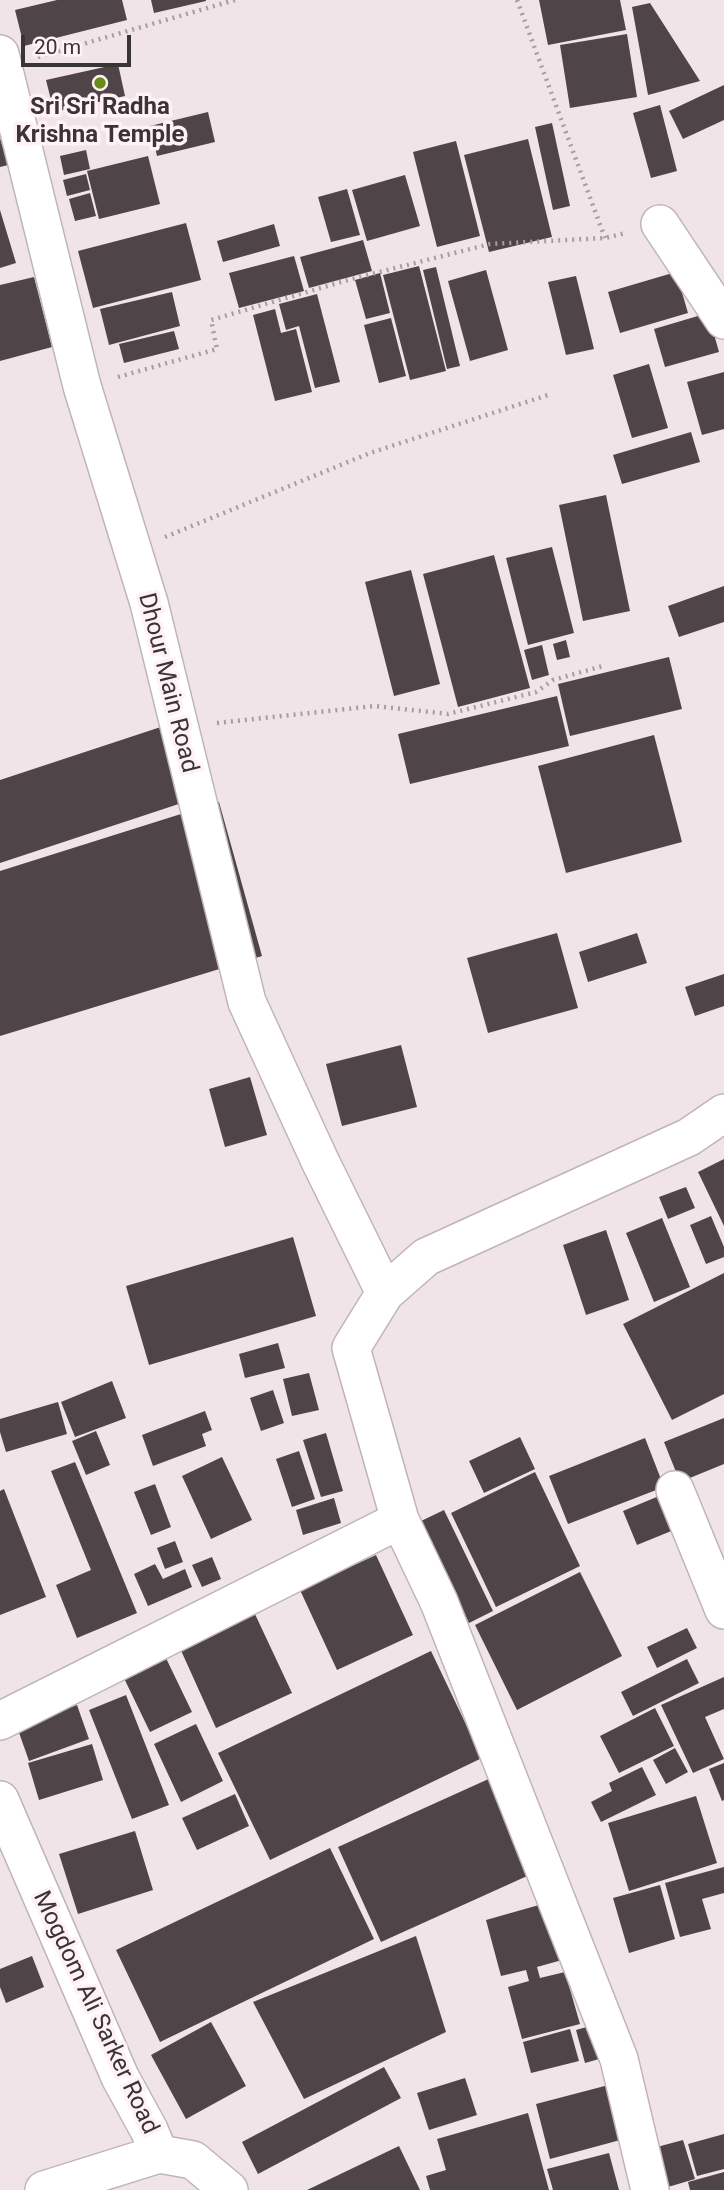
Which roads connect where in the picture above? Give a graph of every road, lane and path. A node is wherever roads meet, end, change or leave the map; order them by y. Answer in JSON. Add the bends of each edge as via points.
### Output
{"nodes":[{"id":1,"x":235,"y":0,"type":"edge"},
{"id":2,"x":517,"y":0,"type":"edge"},
{"id":3,"x":2,"y":61,"type":"edge"},
{"id":4,"x":660,"y":224,"type":"joint"},
{"id":5,"x":605,"y":238,"type":"junction"},
{"id":6,"x":724,"y":320,"type":"edge"},
{"id":7,"x":82,"y":386,"type":"junction"},
{"id":8,"x":548,"y":395,"type":"dead end"},
{"id":9,"x":132,"y":550,"type":"junction"},
{"id":10,"x":603,"y":666,"type":"dead end"},
{"id":11,"x":178,"y":727,"type":"junction"},
{"id":12,"x":724,"y":1113,"type":"edge"},
{"id":13,"x":386,"y":1293,"type":"junction"},
{"id":14,"x":675,"y":1490,"type":"dead end"},
{"id":15,"x":400,"y":1520,"type":"junction"},
{"id":16,"x":724,"y":1610,"type":"edge"},
{"id":17,"x":0,"y":1721,"type":"edge"},
{"id":18,"x":0,"y":1800,"type":"edge"},
{"id":19,"x":159,"y":2154,"type":"junction"},
{"id":20,"x":44,"y":2190,"type":"edge"},
{"id":21,"x":229,"y":2190,"type":"edge"},
{"id":22,"x":649,"y":2190,"type":"edge"}],
"edges":[{"from":1,"to":3,"type":"path"},
{"from":2,"to":5,"type":"path"},
{"from":3,"to":7,"type":"street","name":"Dhour Main Road"},
{"from":4,"to":5,"type":"path"},
{"from":4,"to":6,"type":"street"},
{"from":5,"to":7,"type":"path","via":[[490,244],[348,280],[211,320],[217,349]]},
{"from":7,"to":9,"type":"street","name":"Dhour Main Road"},
{"from":8,"to":9,"type":"path","via":[[370,453]]},
{"from":9,"to":11,"type":"street","name":"Dhour Main Road"},
{"from":10,"to":11,"type":"path","via":[[553,680],[536,692],[448,714],[374,706]]},
{"from":11,"to":13,"type":"street","name":"Dhour Main Road","via":[[247,1002]]},
{"from":12,"to":13,"type":"street","via":[[689,1137],[426,1257]]},
{"from":13,"to":15,"type":"street","via":[[351,1348]]},
{"from":14,"to":16,"type":"street"},
{"from":15,"to":17,"type":"street"},
{"from":15,"to":22,"type":"street","via":[[439,1602],[619,2059]]},
{"from":18,"to":19,"type":"street","name":"Mogdom Ali Sarker Road","via":[[120,2077]]},
{"from":19,"to":20,"type":"street","name":"Mogdom Ali Sarker Road"},
{"from":19,"to":21,"type":"street","via":[[193,2160]]}]}
